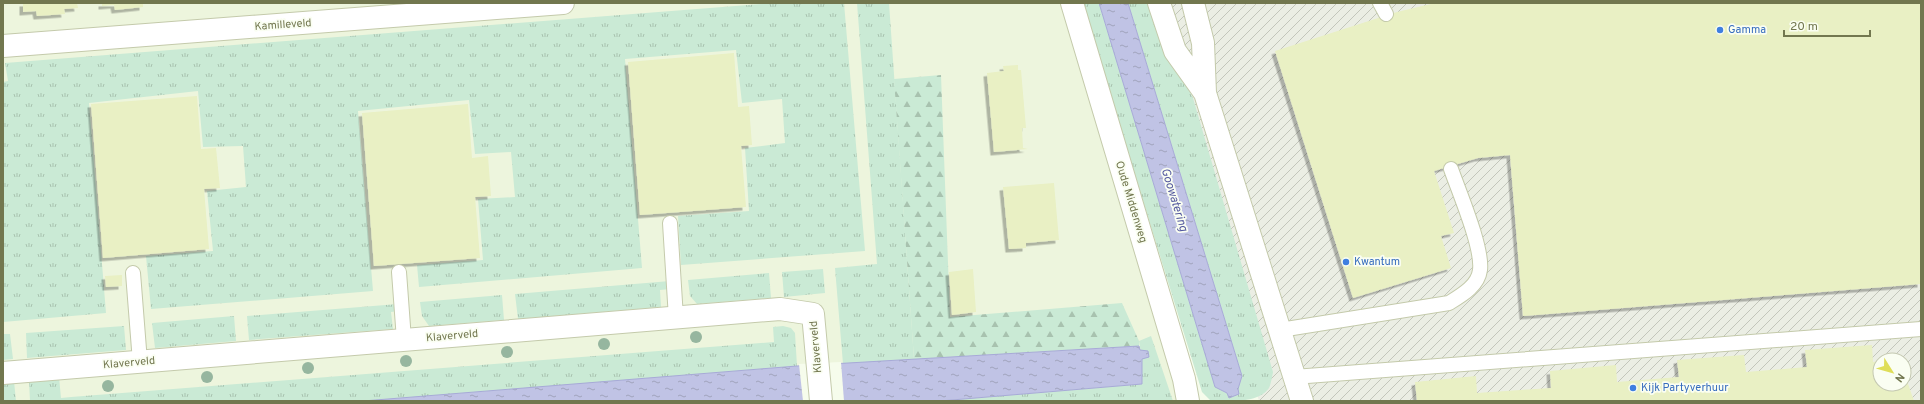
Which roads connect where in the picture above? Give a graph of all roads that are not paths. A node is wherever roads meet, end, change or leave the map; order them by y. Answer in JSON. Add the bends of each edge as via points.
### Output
{"nodes":[{"id":1,"x":563,"y":3,"type":"edge"},
{"id":2,"x":1072,"y":3,"type":"edge"},
{"id":3,"x":1159,"y":3,"type":"edge"},
{"id":4,"x":1193,"y":3,"type":"edge"},
{"id":5,"x":3,"y":46,"type":"edge"},
{"id":6,"x":1205,"y":93,"type":"junction"},
{"id":7,"x":1451,"y":169,"type":"dead end"},
{"id":8,"x":670,"y":224,"type":"dead end"},
{"id":9,"x":399,"y":272,"type":"dead end"},
{"id":10,"x":134,"y":273,"type":"dead end"},
{"id":11,"x":676,"y":318,"type":"junction"},
{"id":12,"x":1921,"y":329,"type":"edge"},
{"id":13,"x":1280,"y":330,"type":"junction"},
{"id":14,"x":404,"y":340,"type":"junction"},
{"id":15,"x":140,"y":362,"type":"junction"},
{"id":16,"x":3,"y":373,"type":"edge"},
{"id":17,"x":1294,"y":377,"type":"junction"},
{"id":18,"x":1297,"y":400,"type":"edge"},
{"id":19,"x":821,"y":401,"type":"edge"},
{"id":20,"x":1188,"y":401,"type":"edge"}],
"edges":[{"from":1,"to":5,"type":"street","name":"Kamilleveld"},
{"from":2,"to":20,"type":"street","name":"Oude Middenweg","via":[[1184,379]]},
{"from":3,"to":6,"type":"street","via":[[1176,50]]},
{"from":4,"to":6,"type":"street","via":[[1203,43]]},
{"from":6,"to":13,"type":"street"},
{"from":7,"to":13,"type":"lane","via":[[1479,250],[1480,271],[1470,290],[1449,303]]},
{"from":8,"to":11,"type":"lane"},
{"from":9,"to":14,"type":"lane"},
{"from":10,"to":15,"type":"lane"},
{"from":11,"to":14,"type":"street","name":"Klaverveld"},
{"from":11,"to":19,"type":"street","name":"Klaverveld","via":[[780,309],[813,314]]},
{"from":12,"to":17,"type":"lane"},
{"from":13,"to":17,"type":"street"},
{"from":14,"to":15,"type":"street","name":"Klaverveld"},
{"from":15,"to":16,"type":"street","name":"Klaverveld"},
{"from":17,"to":18,"type":"street"}]}
